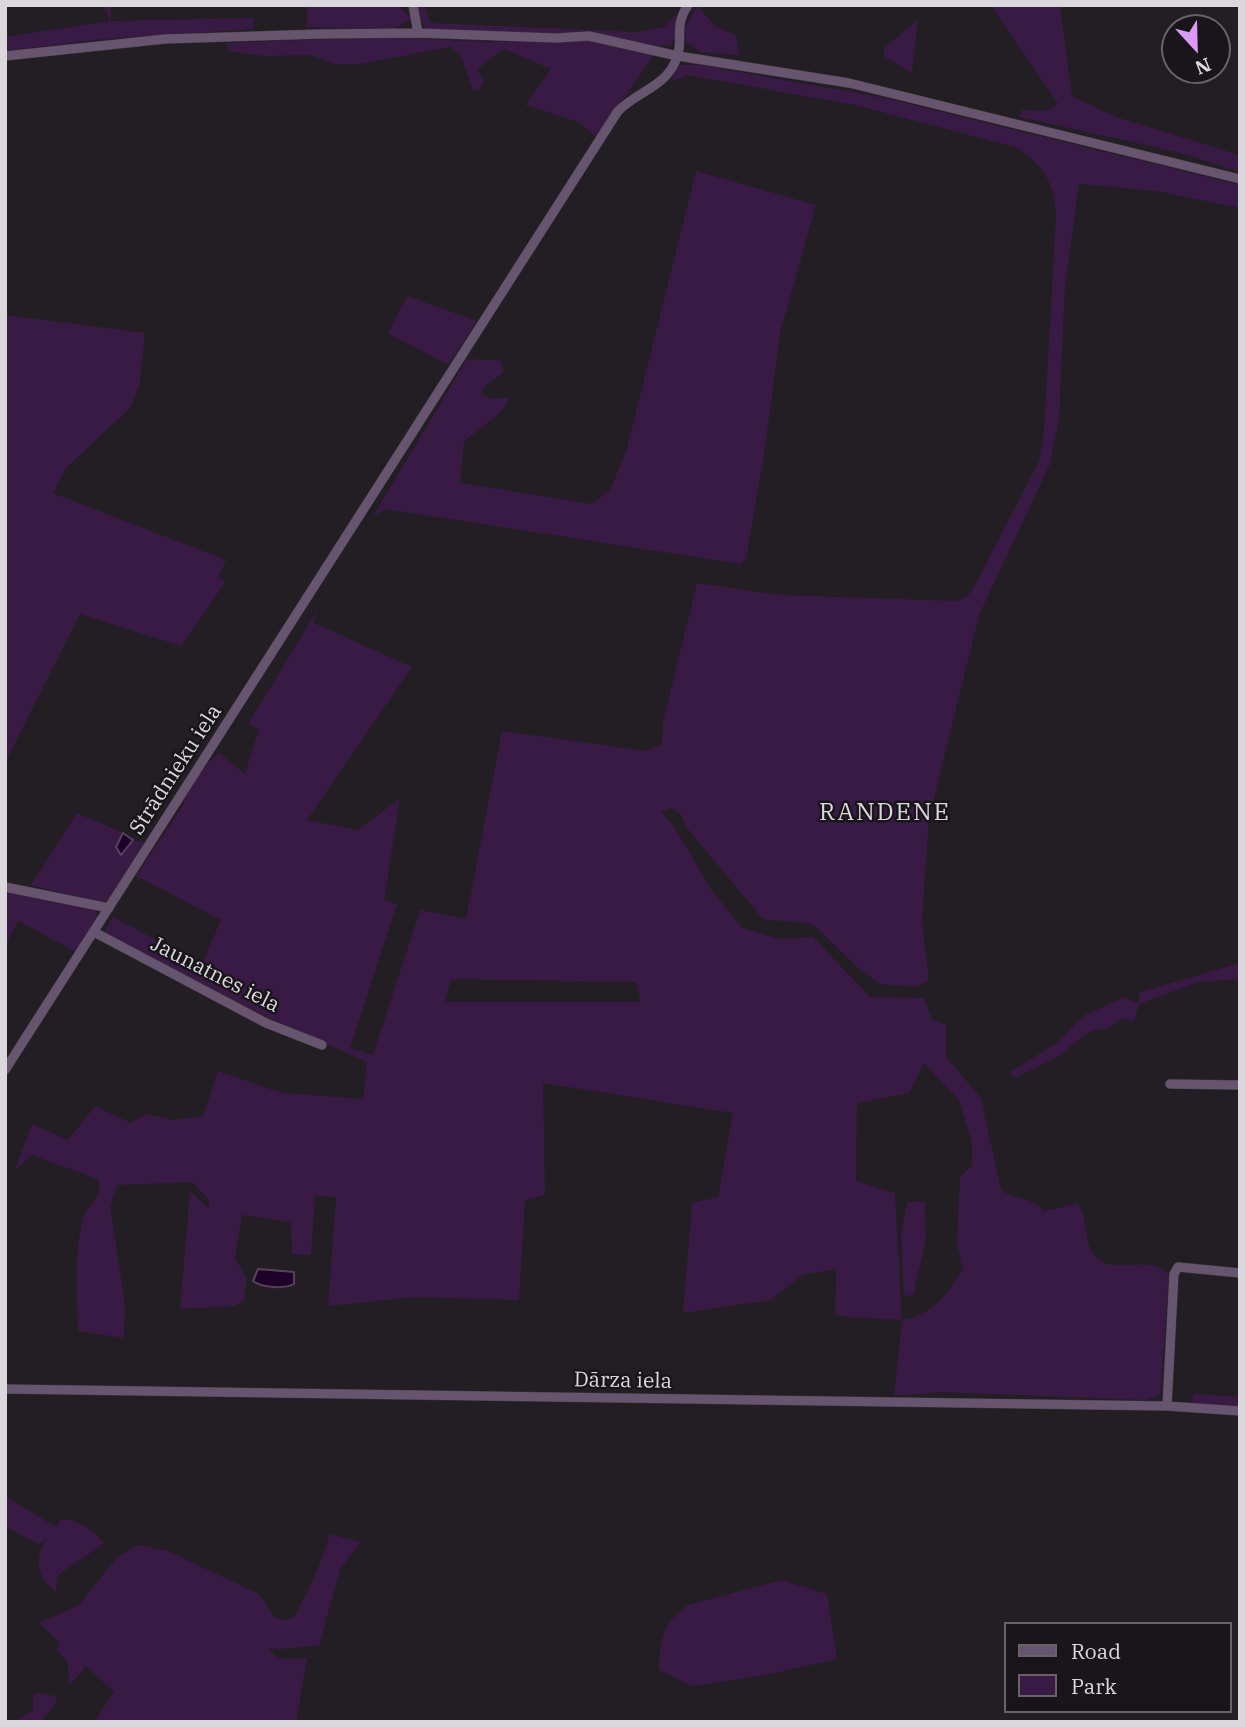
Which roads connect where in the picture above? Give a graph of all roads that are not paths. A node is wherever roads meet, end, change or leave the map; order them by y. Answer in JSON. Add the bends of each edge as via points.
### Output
{"nodes":[{"id":1,"x":413,"y":5,"type":"edge"},
{"id":2,"x":688,"y":5,"type":"edge"},
{"id":3,"x":418,"y":33,"type":"junction"},
{"id":4,"x":5,"y":56,"type":"edge"},
{"id":5,"x":678,"y":56,"type":"junction"},
{"id":6,"x":1240,"y":179,"type":"edge"},
{"id":7,"x":5,"y":887,"type":"edge"},
{"id":8,"x":109,"y":908,"type":"junction"},
{"id":9,"x":94,"y":932,"type":"junction"},
{"id":10,"x":322,"y":1045,"type":"dead end"},
{"id":11,"x":5,"y":1070,"type":"edge"},
{"id":12,"x":1170,"y":1084,"type":"dead end"},
{"id":13,"x":1240,"y":1086,"type":"edge"},
{"id":14,"x":1240,"y":1273,"type":"edge"},
{"id":15,"x":5,"y":1389,"type":"edge"},
{"id":16,"x":1167,"y":1406,"type":"junction"},
{"id":17,"x":1240,"y":1411,"type":"edge"}],
"edges":[{"from":1,"to":3,"type":"street"},
{"from":2,"to":5,"type":"street","via":[[678,23]]},
{"from":3,"to":4,"type":"street","via":[[165,39]]},
{"from":3,"to":5,"type":"street","via":[[589,36]]},
{"from":5,"to":6,"type":"street","via":[[849,83]]},
{"from":5,"to":8,"type":"street","name":"Strādnieku iela","via":[[659,84],[618,111]]},
{"from":7,"to":8,"type":"street"},
{"from":8,"to":9,"type":"street","name":"Strādnieku iela"},
{"from":9,"to":10,"type":"street","name":"Jaunatnes iela","via":[[266,1023]]},
{"from":9,"to":11,"type":"street","name":"Strādnieku iela"},
{"from":12,"to":13,"type":"street"},
{"from":14,"to":16,"type":"street","via":[[1178,1267],[1174,1274]]},
{"from":15,"to":16,"type":"street","name":"Dārza iela"},
{"from":16,"to":17,"type":"street","name":"Dārza iela"}]}
